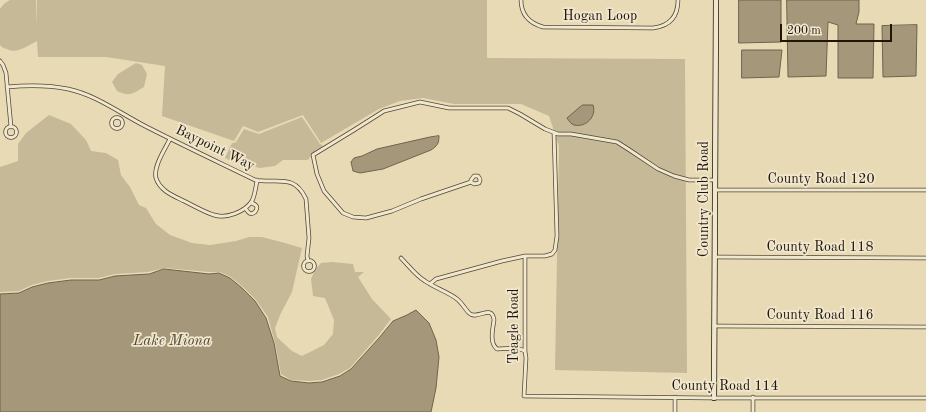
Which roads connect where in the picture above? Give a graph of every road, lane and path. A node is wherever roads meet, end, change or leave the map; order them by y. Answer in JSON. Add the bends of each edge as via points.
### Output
{"nodes":[{"id":1,"x":521,"y":0,"type":"edge"},
{"id":2,"x":678,"y":0,"type":"edge"},
{"id":3,"x":716,"y":0,"type":"edge"},
{"id":4,"x":0,"y":61,"type":"edge"},
{"id":5,"x":8,"y":87,"type":"junction"},
{"id":6,"x":122,"y":114,"type":"junction"},
{"id":7,"x":120,"y":119,"type":"dead end"},
{"id":8,"x":11,"y":127,"type":"dead end"},
{"id":9,"x":554,"y":133,"type":"junction"},
{"id":10,"x":170,"y":139,"type":"junction"},
{"id":11,"x":257,"y":180,"type":"junction"},
{"id":12,"x":715,"y":180,"type":"junction"},
{"id":13,"x":471,"y":182,"type":"dead end"},
{"id":14,"x":715,"y":190,"type":"junction"},
{"id":15,"x":926,"y":190,"type":"edge"},
{"id":16,"x":251,"y":203,"type":"junction"},
{"id":17,"x":245,"y":208,"type":"junction"},
{"id":18,"x":525,"y":256,"type":"junction"},
{"id":19,"x":715,"y":257,"type":"junction"},
{"id":20,"x":401,"y":258,"type":"dead end"},
{"id":21,"x":926,"y":258,"type":"edge"},
{"id":22,"x":308,"y":261,"type":"dead end"},
{"id":23,"x":430,"y":284,"type":"junction"},
{"id":24,"x":714,"y":326,"type":"junction"},
{"id":25,"x":926,"y":327,"type":"edge"},
{"id":26,"x":525,"y":351,"type":"junction"},
{"id":27,"x":524,"y":396,"type":"joint"},
{"id":28,"x":675,"y":397,"type":"junction"},
{"id":29,"x":753,"y":397,"type":"junction"},
{"id":30,"x":714,"y":398,"type":"junction"},
{"id":31,"x":926,"y":398,"type":"edge"},
{"id":32,"x":675,"y":412,"type":"edge"},
{"id":33,"x":753,"y":412,"type":"edge"}],
"edges":[{"from":1,"to":2,"type":"street","name":"Hogan Loop","via":[[524,13],[529,20],[543,27],[654,28],[661,27],[673,18],[677,12]]},
{"from":3,"to":12,"type":"street","name":"Country Club Road"},
{"from":4,"to":5,"type":"street","via":[[6,73]]},
{"from":5,"to":6,"type":"street","name":"Baypoint Way","via":[[38,86],[67,89],[85,94]]},
{"from":5,"to":8,"type":"street"},
{"from":6,"to":7,"type":"street"},
{"from":6,"to":10,"type":"street","name":"Baypoint Way"},
{"from":9,"to":12,"type":"street","via":[[617,142],[658,169],[674,176],[689,180]]},
{"from":9,"to":13,"type":"street","via":[[508,108],[450,108],[420,102],[384,111],[313,155],[324,192],[343,213],[353,217],[366,218],[392,211]]},
{"from":9,"to":18,"type":"street","via":[[556,246],[552,254]]},
{"from":10,"to":11,"type":"street","name":"Baypoint Way"},
{"from":10,"to":17,"type":"street","via":[[156,172],[156,179],[162,188],[215,216],[226,216]]},
{"from":11,"to":16,"type":"street"},
{"from":11,"to":22,"type":"street","name":"Baypoint Way","via":[[292,183],[303,194],[306,199],[308,221]]},
{"from":12,"to":14,"type":"street","name":"Country Club Road"},
{"from":14,"to":15,"type":"street","name":"County Road 120"},
{"from":14,"to":19,"type":"street","name":"Country Club Road"},
{"from":16,"to":17,"type":"street"},
{"from":16,"to":17,"type":"street","via":[[256,206],[256,212],[249,213]]},
{"from":18,"to":23,"type":"street","via":[[465,270],[436,279]]},
{"from":18,"to":26,"type":"street","name":"Teagle Road"},
{"from":19,"to":21,"type":"street","name":"County Road 118"},
{"from":19,"to":24,"type":"street","name":"Country Club Road"},
{"from":20,"to":23,"type":"street"},
{"from":23,"to":26,"type":"street","via":[[456,299],[473,316],[487,312],[492,314],[493,343],[496,348],[517,348]]},
{"from":24,"to":25,"type":"street","name":"County Road 116"},
{"from":24,"to":30,"type":"street","name":"Country Club Road"},
{"from":26,"to":27,"type":"street","name":"Teagle Road"},
{"from":27,"to":28,"type":"street","name":"County Road 114"},
{"from":28,"to":30,"type":"street","name":"County Road 114"},
{"from":28,"to":32,"type":"street"},
{"from":29,"to":30,"type":"street","name":"County Road 114"},
{"from":29,"to":31,"type":"street","name":"County Road 114"},
{"from":29,"to":33,"type":"street"}]}
